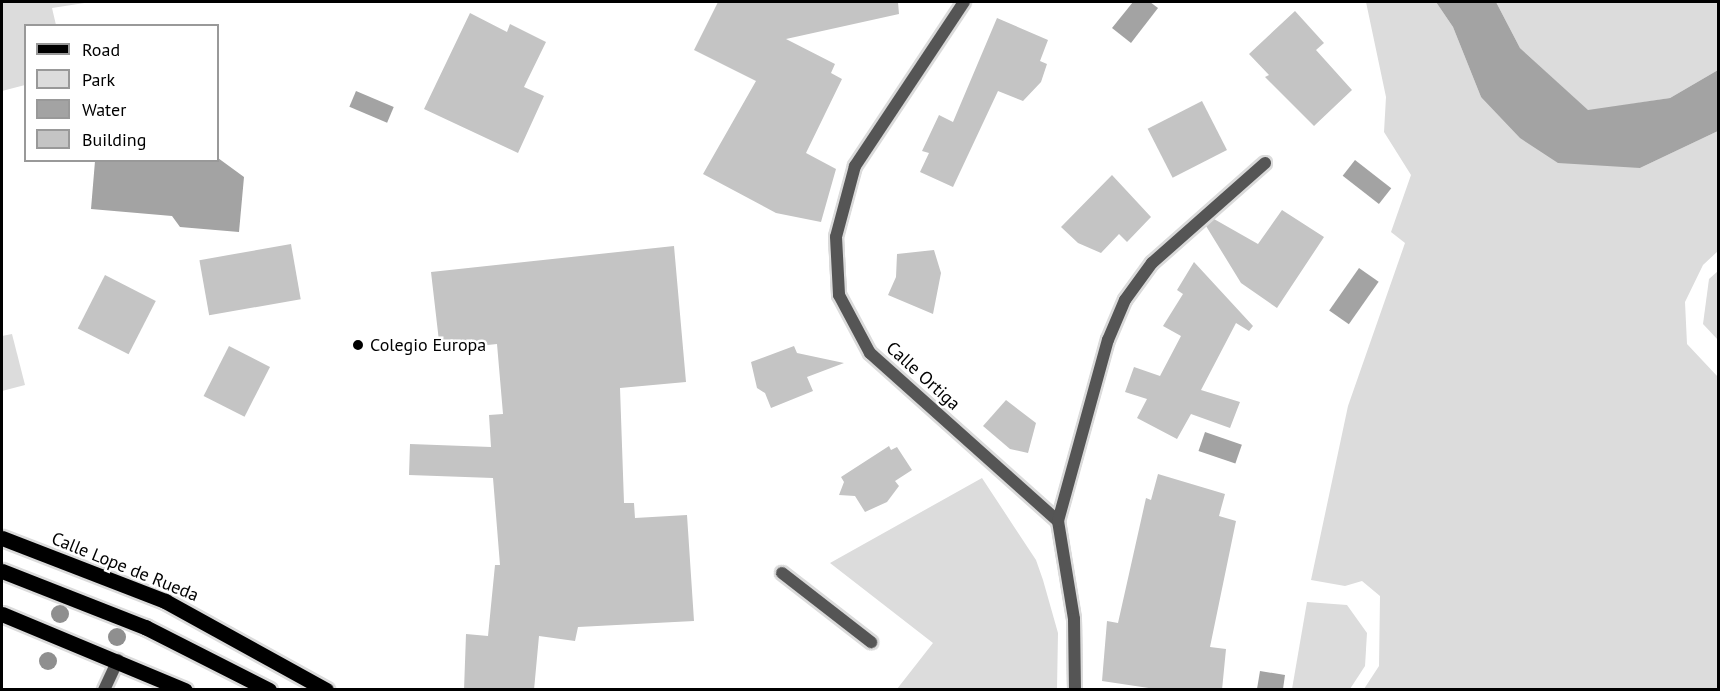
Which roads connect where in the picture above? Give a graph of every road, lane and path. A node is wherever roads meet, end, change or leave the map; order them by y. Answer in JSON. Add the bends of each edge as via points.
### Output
{"nodes":[{"id":1,"x":964,"y":2,"type":"edge"},
{"id":2,"x":1265,"y":163,"type":"dead end"},
{"id":3,"x":1058,"y":521,"type":"junction"},
{"id":4,"x":2,"y":538,"type":"edge"},
{"id":5,"x":2,"y":571,"type":"edge"},
{"id":6,"x":782,"y":573,"type":"dead end"},
{"id":7,"x":2,"y":614,"type":"edge"},
{"id":8,"x":871,"y":642,"type":"dead end"},
{"id":9,"x":118,"y":660,"type":"junction"},
{"id":10,"x":104,"y":690,"type":"edge"},
{"id":11,"x":185,"y":690,"type":"edge"},
{"id":12,"x":268,"y":690,"type":"edge"},
{"id":13,"x":326,"y":690,"type":"edge"},
{"id":14,"x":1076,"y":690,"type":"edge"}],
"edges":[{"from":1,"to":3,"type":"street","name":"Calle Ortiga","via":[[855,166],[836,237],[839,295],[870,353]]},
{"from":2,"to":3,"type":"street","via":[[1152,263],[1125,300],[1107,340]]},
{"from":3,"to":14,"type":"street","via":[[1074,619]]},
{"from":4,"to":13,"type":"main road","name":"Calle Lope de Rueda","via":[[165,601]]},
{"from":5,"to":12,"type":"main road","via":[[145,627]]},
{"from":6,"to":8,"type":"street"},
{"from":7,"to":9,"type":"main road"},
{"from":9,"to":10,"type":"street"},
{"from":9,"to":11,"type":"main road"}]}
